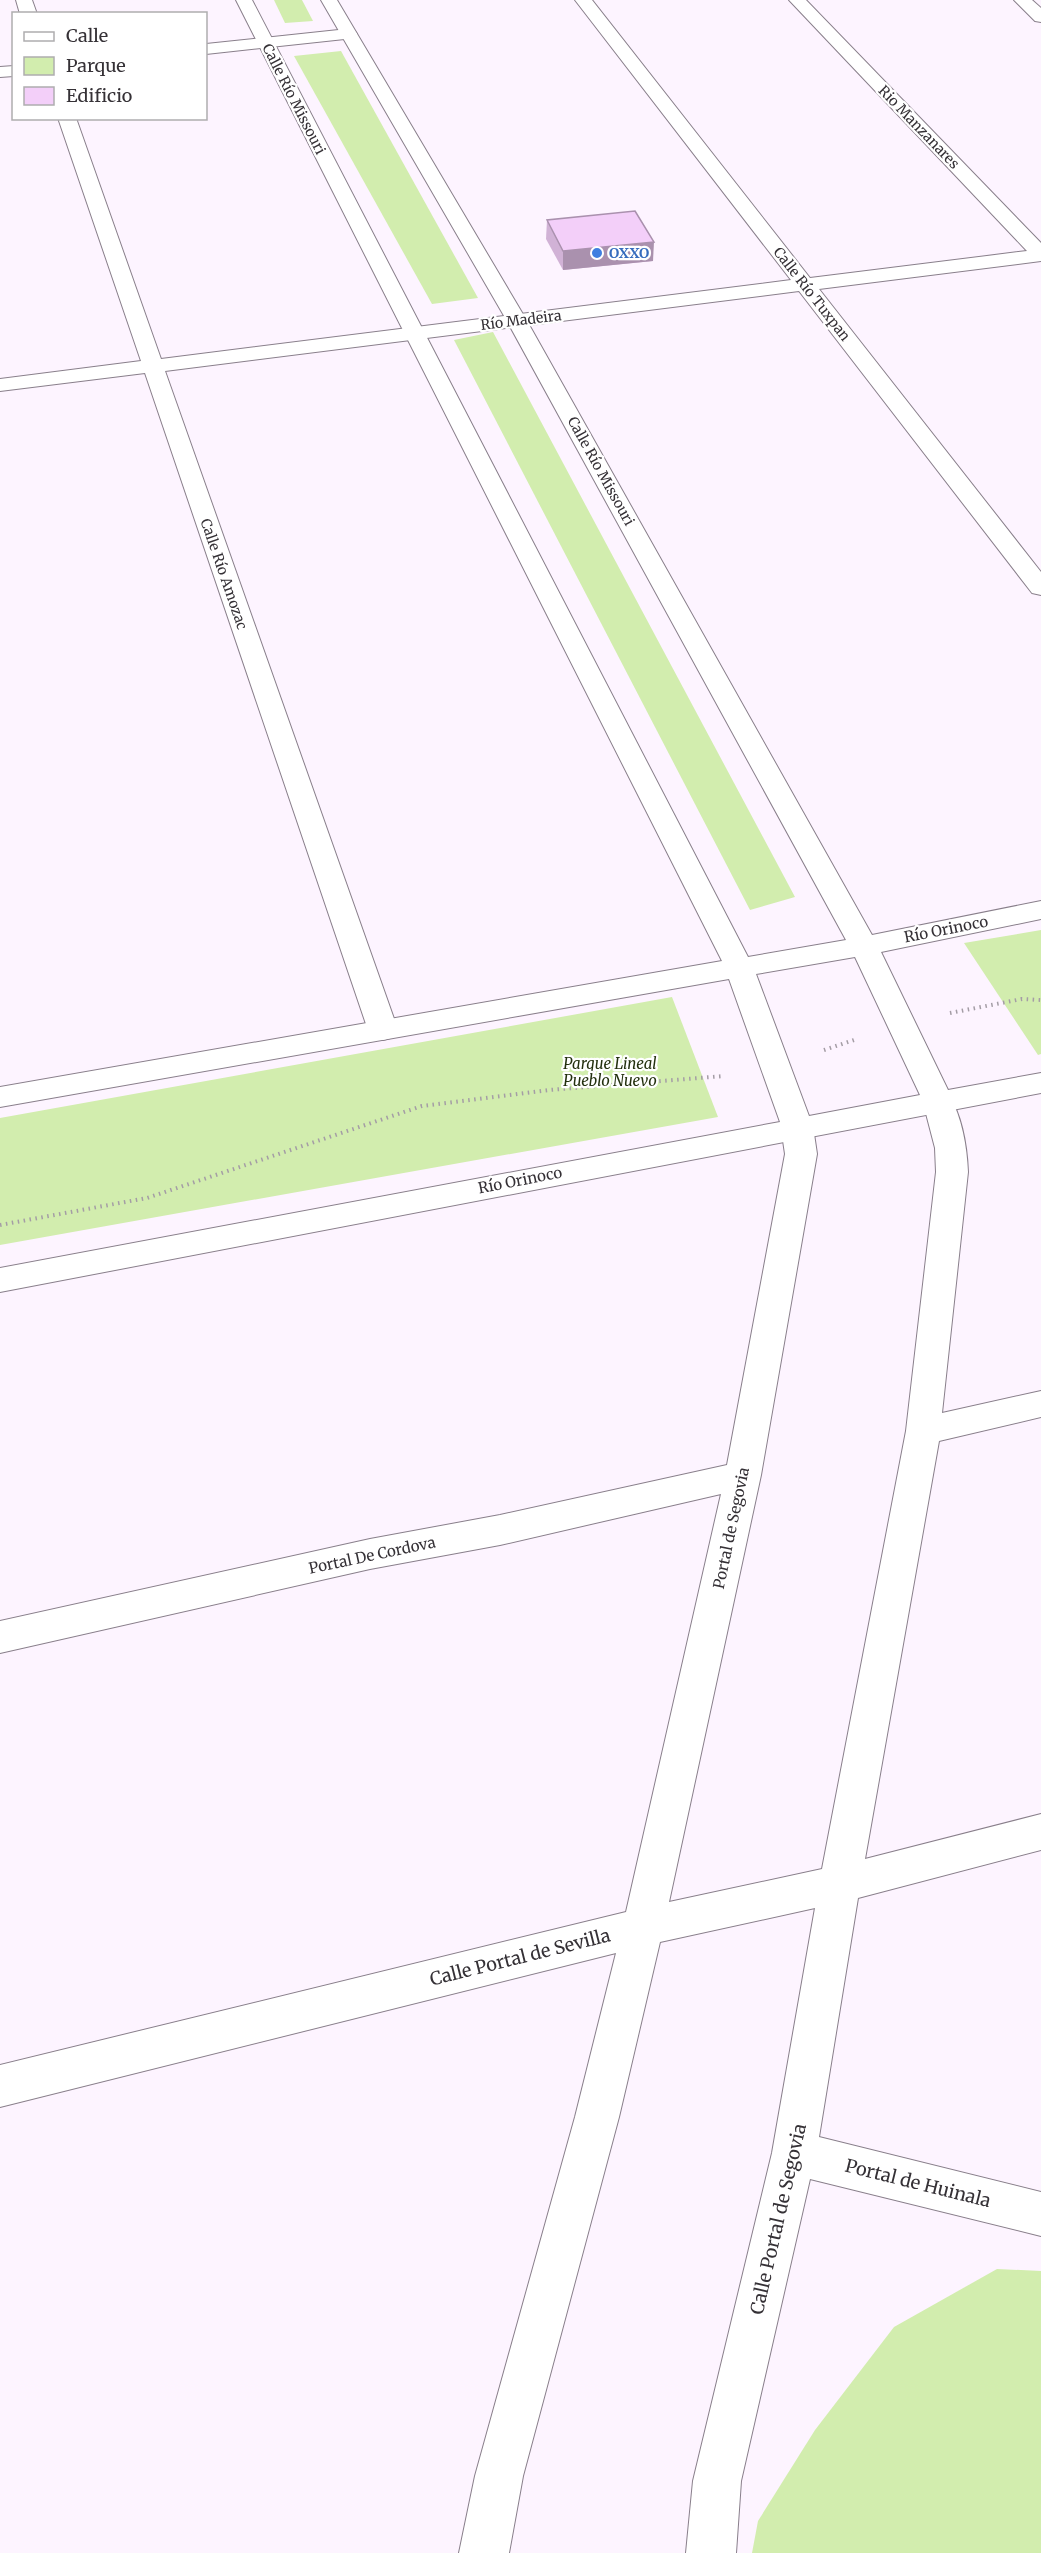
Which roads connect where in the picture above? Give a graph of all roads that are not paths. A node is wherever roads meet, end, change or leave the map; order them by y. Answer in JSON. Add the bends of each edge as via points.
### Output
{"nodes":[{"id":1,"x":244,"y":0,"type":"edge"},
{"id":2,"x":329,"y":0,"type":"edge"},
{"id":3,"x":583,"y":0,"type":"edge"},
{"id":4,"x":797,"y":0,"type":"edge"},
{"id":5,"x":1022,"y":0,"type":"edge"},
{"id":6,"x":1041,"y":17,"type":"edge"},
{"id":7,"x":348,"y":34,"type":"junction"},
{"id":8,"x":264,"y":42,"type":"junction"},
{"id":9,"x":207,"y":49,"type":"edge"},
{"id":10,"x":68,"y":120,"type":"edge"},
{"id":11,"x":1041,"y":255,"type":"edge"},
{"id":12,"x":805,"y":285,"type":"junction"},
{"id":13,"x":517,"y":321,"type":"junction"},
{"id":14,"x":415,"y":333,"type":"junction"},
{"id":15,"x":152,"y":368,"type":"junction"},
{"id":16,"x":0,"y":385,"type":"edge"},
{"id":17,"x":1041,"y":588,"type":"edge"},
{"id":18,"x":1041,"y":910,"type":"edge"},
{"id":19,"x":864,"y":945,"type":"junction"},
{"id":20,"x":739,"y":967,"type":"junction"},
{"id":21,"x":383,"y":1030,"type":"junction"},
{"id":22,"x":776,"y":1067,"type":"joint"},
{"id":23,"x":1041,"y":1083,"type":"edge"},
{"id":24,"x":0,"y":1096,"type":"edge"},
{"id":25,"x":938,"y":1102,"type":"junction"},
{"id":26,"x":797,"y":1127,"type":"junction"},
{"id":27,"x":0,"y":1280,"type":"edge"},
{"id":28,"x":1041,"y":1404,"type":"edge"},
{"id":29,"x":923,"y":1431,"type":"junction"},
{"id":30,"x":743,"y":1474,"type":"junction"},
{"id":31,"x":0,"y":1637,"type":"edge"},
{"id":32,"x":1041,"y":1832,"type":"edge"},
{"id":33,"x":840,"y":1884,"type":"junction"},
{"id":34,"x":643,"y":1927,"type":"junction"},
{"id":35,"x":0,"y":2086,"type":"edge"},
{"id":36,"x":795,"y":2154,"type":"junction"},
{"id":37,"x":1041,"y":2214,"type":"edge"},
{"id":38,"x":484,"y":2553,"type":"edge"},
{"id":39,"x":711,"y":2553,"type":"edge"}],
"edges":[{"from":1,"to":8,"type":"street","name":"Calle Río Missouri"},
{"from":2,"to":7,"type":"street","name":"Calle Río Missouri"},
{"from":3,"to":12,"type":"street","name":"Calle Río Tuxpan"},
{"from":4,"to":11,"type":"street","name":"Rio Manzanares"},
{"from":5,"to":6,"type":"street"},
{"from":7,"to":8,"type":"street"},
{"from":7,"to":13,"type":"street","name":"Calle Río Missouri"},
{"from":8,"to":9,"type":"street"},
{"from":8,"to":14,"type":"street","name":"Calle Río Missouri"},
{"from":10,"to":15,"type":"street","name":"Calle Río Amozac"},
{"from":11,"to":12,"type":"street","name":"Río Madeira"},
{"from":12,"to":13,"type":"street","name":"Río Madeira"},
{"from":12,"to":17,"type":"street","name":"Calle Río Tuxpan"},
{"from":13,"to":14,"type":"street","name":"Río Madeira"},
{"from":13,"to":19,"type":"street","name":"Calle Río Missouri"},
{"from":14,"to":15,"type":"street","name":"Río Madeira"},
{"from":14,"to":20,"type":"street","name":"Calle Río Missouri"},
{"from":15,"to":16,"type":"street","name":"Río Madeira"},
{"from":15,"to":21,"type":"street","name":"Calle Río Amozac"},
{"from":18,"to":19,"type":"street","name":"Río Orinoco"},
{"from":19,"to":20,"type":"street","name":"Río Orinoco"},
{"from":19,"to":25,"type":"street","name":"Calle Río Missouri"},
{"from":20,"to":21,"type":"street","name":"Río Orinoco"},
{"from":20,"to":22,"type":"street","name":"Calle Río Missouri"},
{"from":21,"to":24,"type":"street","name":"Río Orinoco"},
{"from":22,"to":26,"type":"street","name":"Portal de Segovia"},
{"from":23,"to":25,"type":"street","name":"Río Orinoco"},
{"from":25,"to":26,"type":"street","name":"Río Orinoco"},
{"from":25,"to":29,"type":"street","via":[[951,1148],[952,1172]]},
{"from":26,"to":27,"type":"street","name":"Río Orinoco"},
{"from":26,"to":30,"type":"street","name":"Portal de Segovia","via":[[801,1154]]},
{"from":28,"to":29,"type":"street"},
{"from":29,"to":33,"type":"street"},
{"from":30,"to":31,"type":"street","name":"Portal De Cordova"},
{"from":30,"to":34,"type":"street","name":"Portal de Segovia"},
{"from":32,"to":33,"type":"street","name":"Calle Portal de Sevilla"},
{"from":33,"to":34,"type":"street","name":"Calle Portal de Sevilla"},
{"from":33,"to":36,"type":"street","name":"Calle Portal de Segovia"},
{"from":34,"to":35,"type":"street","name":"Calle Portal de Sevilla"},
{"from":34,"to":38,"type":"street","via":[[597,2117],[499,2476]]},
{"from":36,"to":37,"type":"street","name":"Portal de Huinala"},
{"from":36,"to":39,"type":"street","name":"Calle Portal de Segovia","via":[[717,2481]]}]}
